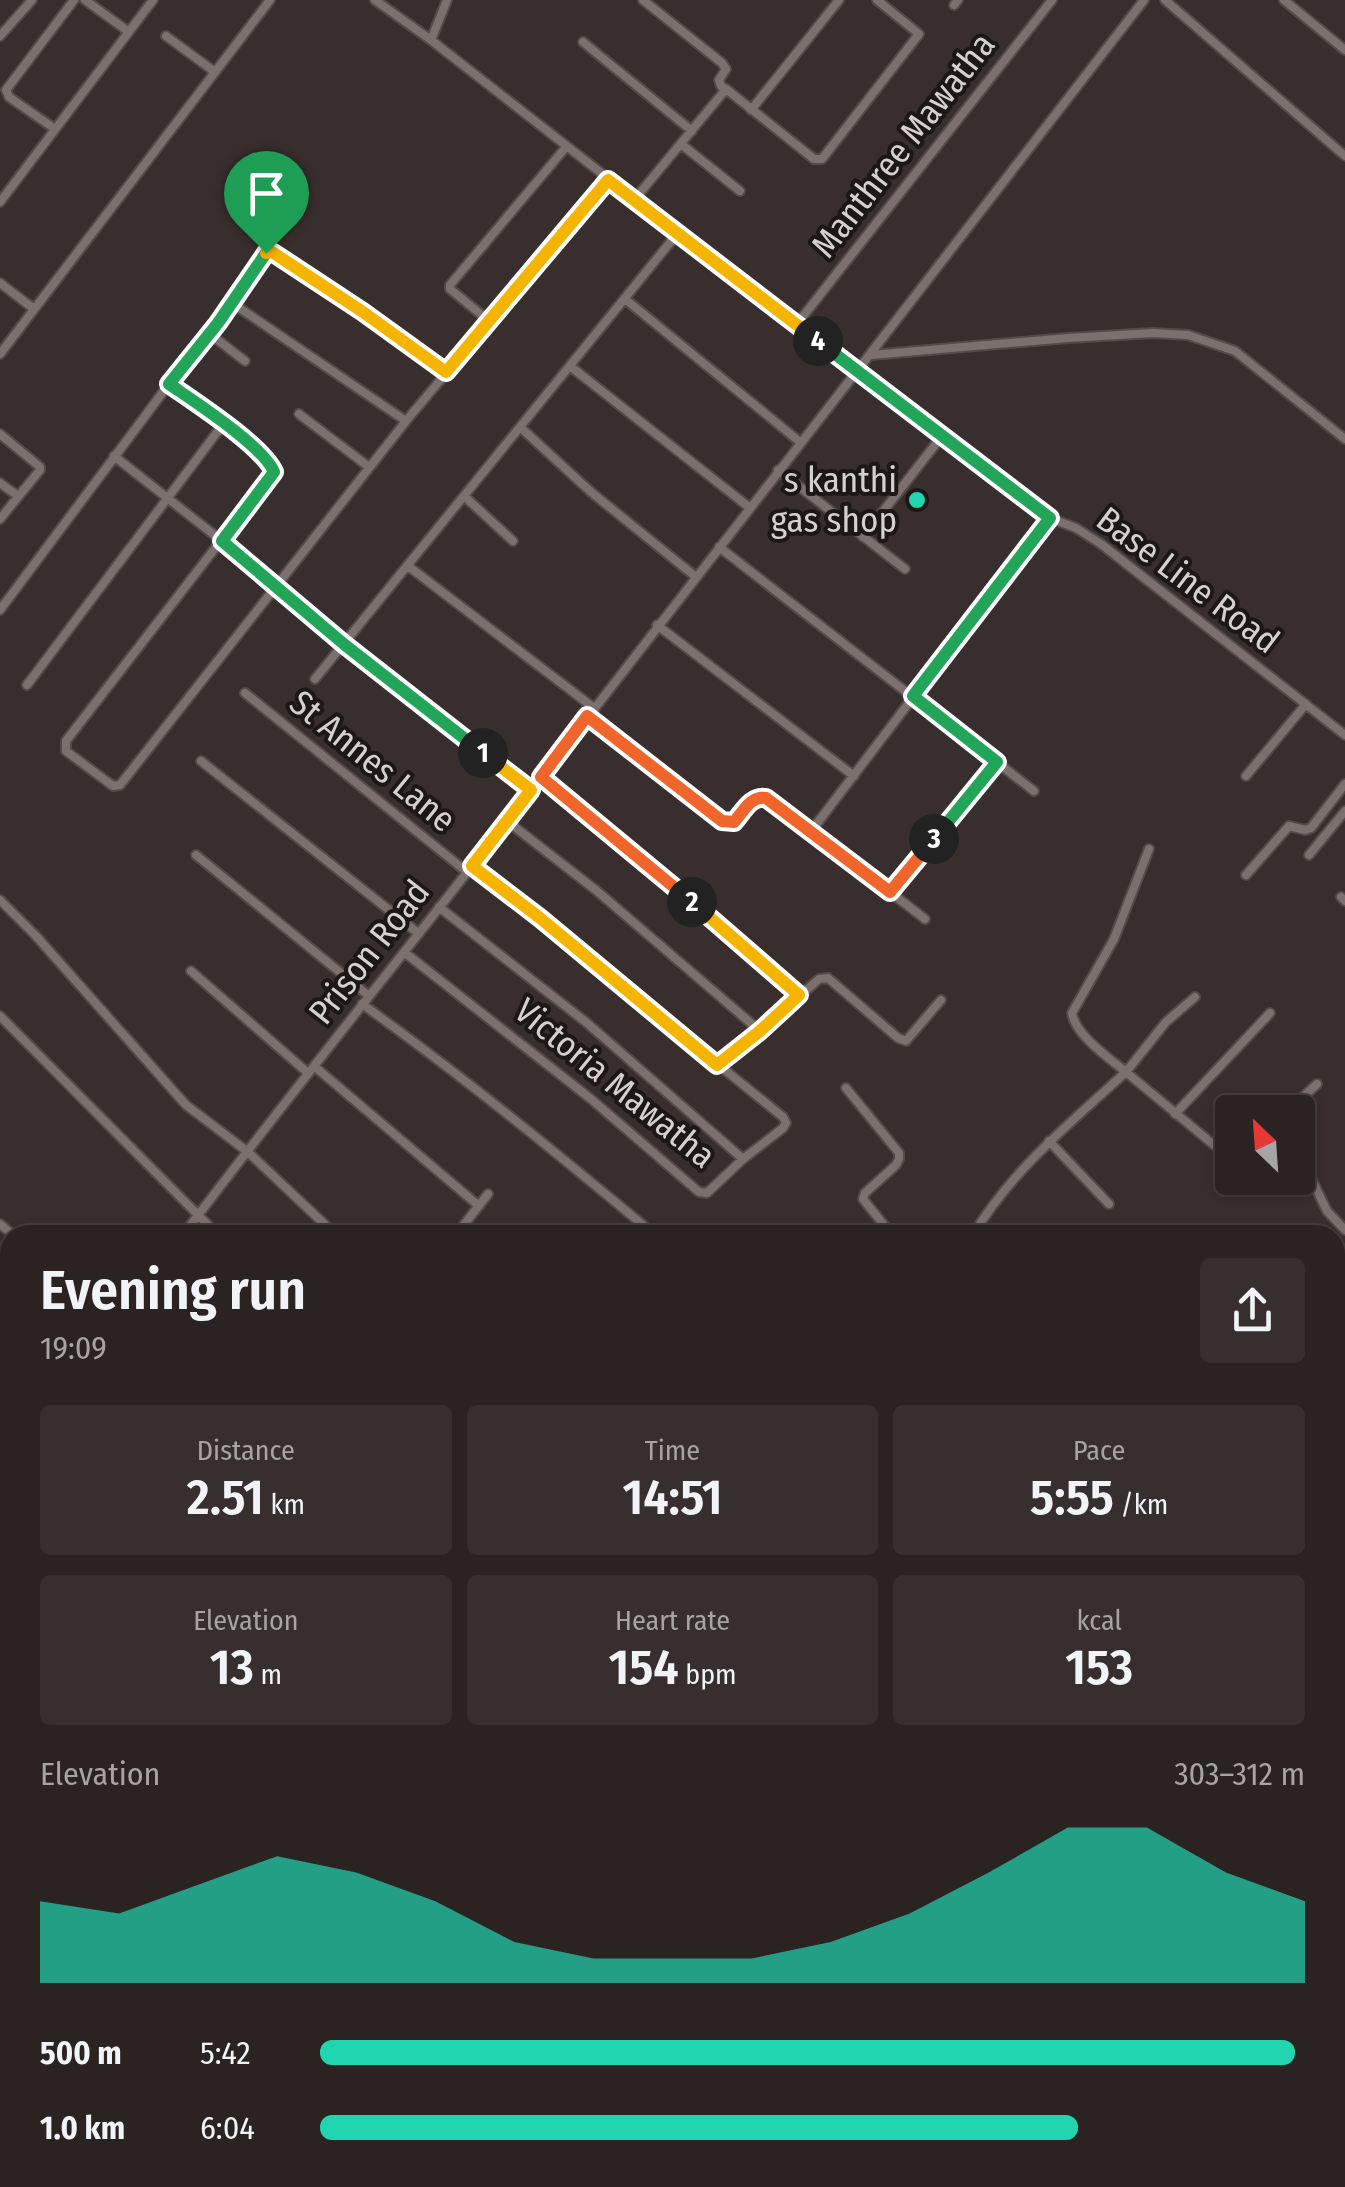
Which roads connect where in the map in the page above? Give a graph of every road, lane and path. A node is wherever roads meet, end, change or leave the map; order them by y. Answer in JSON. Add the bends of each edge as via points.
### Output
{"nodes":[{"id":1,"x":32,"y":0,"type":"edge"},
{"id":2,"x":74,"y":0,"type":"edge"},
{"id":3,"x":85,"y":0,"type":"edge"},
{"id":4,"x":153,"y":0,"type":"edge"},
{"id":5,"x":270,"y":0,"type":"edge"},
{"id":6,"x":375,"y":0,"type":"edge"},
{"id":7,"x":447,"y":0,"type":"edge"},
{"id":8,"x":644,"y":0,"type":"edge"},
{"id":9,"x":839,"y":0,"type":"edge"},
{"id":10,"x":877,"y":0,"type":"edge"},
{"id":11,"x":1052,"y":0,"type":"edge"},
{"id":12,"x":1144,"y":0,"type":"edge"},
{"id":13,"x":1165,"y":0,"type":"edge"},
{"id":14,"x":1284,"y":0,"type":"edge"},
{"id":15,"x":129,"y":32,"type":"junction"},
{"id":16,"x":0,"y":36,"type":"edge"},
{"id":17,"x":166,"y":36,"type":"dead end"},
{"id":18,"x":431,"y":40,"type":"junction"},
{"id":19,"x":583,"y":42,"type":"dead end"},
{"id":20,"x":1345,"y":50,"type":"edge"},
{"id":21,"x":215,"y":72,"type":"junction"},
{"id":22,"x":726,"y":89,"type":"junction"},
{"id":23,"x":752,"y":110,"type":"junction"},
{"id":24,"x":55,"y":129,"type":"junction"},
{"id":25,"x":692,"y":131,"type":"junction"},
{"id":26,"x":681,"y":144,"type":"junction"},
{"id":27,"x":566,"y":147,"type":"junction"},
{"id":28,"x":1345,"y":156,"type":"edge"},
{"id":29,"x":608,"y":180,"type":"junction"},
{"id":30,"x":740,"y":191,"type":"dead end"},
{"id":31,"x":634,"y":200,"type":"junction"},
{"id":32,"x":0,"y":202,"type":"edge"},
{"id":33,"x":678,"y":234,"type":"junction"},
{"id":34,"x":0,"y":283,"type":"edge"},
{"id":35,"x":625,"y":299,"type":"junction"},
{"id":36,"x":232,"y":303,"type":"junction"},
{"id":37,"x":34,"y":309,"type":"junction"},
{"id":38,"x":489,"y":321,"type":"junction"},
{"id":39,"x":797,"y":324,"type":"junction"},
{"id":40,"x":210,"y":334,"type":"junction"},
{"id":41,"x":0,"y":354,"type":"edge"},
{"id":42,"x":870,"y":355,"type":"junction"},
{"id":43,"x":245,"y":361,"type":"dead end"},
{"id":44,"x":570,"y":366,"type":"junction"},
{"id":45,"x":446,"y":372,"type":"junction"},
{"id":46,"x":857,"y":372,"type":"junction"},
{"id":47,"x":169,"y":384,"type":"junction"},
{"id":48,"x":299,"y":414,"type":"dead end"},
{"id":49,"x":406,"y":421,"type":"junction"},
{"id":50,"x":224,"y":423,"type":"junction"},
{"id":51,"x":520,"y":428,"type":"junction"},
{"id":52,"x":0,"y":434,"type":"edge"},
{"id":53,"x":942,"y":436,"type":"junction"},
{"id":54,"x":1345,"y":439,"type":"edge"},
{"id":55,"x":800,"y":442,"type":"junction"},
{"id":56,"x":114,"y":456,"type":"junction"},
{"id":57,"x":370,"y":467,"type":"junction"},
{"id":58,"x":778,"y":470,"type":"junction"},
{"id":59,"x":0,"y":483,"type":"edge"},
{"id":60,"x":18,"y":496,"type":"junction"},
{"id":61,"x":464,"y":496,"type":"junction"},
{"id":62,"x":169,"y":499,"type":"junction"},
{"id":63,"x":750,"y":508,"type":"junction"},
{"id":64,"x":1050,"y":518,"type":"junction"},
{"id":65,"x":0,"y":519,"type":"edge"},
{"id":66,"x":863,"y":537,"type":"junction"},
{"id":67,"x":513,"y":540,"type":"dead end"},
{"id":68,"x":222,"y":541,"type":"junction"},
{"id":69,"x":719,"y":547,"type":"junction"},
{"id":70,"x":408,"y":566,"type":"junction"},
{"id":71,"x":904,"y":569,"type":"dead end"},
{"id":72,"x":696,"y":577,"type":"junction"},
{"id":73,"x":274,"y":587,"type":"junction"},
{"id":74,"x":0,"y":610,"type":"edge"},
{"id":75,"x":657,"y":626,"type":"junction"},
{"id":76,"x":345,"y":645,"type":"junction"},
{"id":77,"x":316,"y":679,"type":"dead end"},
{"id":78,"x":27,"y":685,"type":"dead end"},
{"id":79,"x":245,"y":693,"type":"dead end"},
{"id":80,"x":913,"y":696,"type":"junction"},
{"id":81,"x":1306,"y":704,"type":"junction"},
{"id":82,"x":594,"y":708,"type":"junction"},
{"id":83,"x":587,"y":716,"type":"junction"},
{"id":84,"x":1345,"y":736,"type":"edge"},
{"id":85,"x":201,"y":762,"type":"dead end"},
{"id":86,"x":997,"y":762,"type":"junction"},
{"id":87,"x":854,"y":776,"type":"junction"},
{"id":88,"x":1246,"y":776,"type":"dead end"},
{"id":89,"x":541,"y":777,"type":"junction"},
{"id":90,"x":1345,"y":784,"type":"edge"},
{"id":91,"x":531,"y":790,"type":"junction"},
{"id":92,"x":1034,"y":791,"type":"dead end"},
{"id":93,"x":1345,"y":811,"type":"edge"},
{"id":94,"x":507,"y":821,"type":"junction"},
{"id":95,"x":812,"y":830,"type":"junction"},
{"id":96,"x":1149,"y":850,"type":"dead end"},
{"id":97,"x":1309,"y":854,"type":"dead end"},
{"id":98,"x":196,"y":855,"type":"dead end"},
{"id":99,"x":469,"y":869,"type":"junction"},
{"id":100,"x":1246,"y":875,"type":"dead end"},
{"id":101,"x":890,"y":892,"type":"junction"},
{"id":102,"x":0,"y":900,"type":"edge"},
{"id":103,"x":439,"y":907,"type":"junction"},
{"id":104,"x":925,"y":919,"type":"dead end"},
{"id":105,"x":418,"y":933,"type":"junction"},
{"id":106,"x":404,"y":952,"type":"junction"},
{"id":107,"x":191,"y":971,"type":"dead end"},
{"id":108,"x":799,"y":995,"type":"junction"},
{"id":109,"x":369,"y":996,"type":"junction"},
{"id":110,"x":1195,"y":997,"type":"dead end"},
{"id":111,"x":941,"y":1000,"type":"dead end"},
{"id":112,"x":362,"y":1004,"type":"junction"},
{"id":113,"x":1270,"y":1013,"type":"dead end"},
{"id":114,"x":0,"y":1016,"type":"edge"},
{"id":115,"x":760,"y":1031,"type":"junction"},
{"id":116,"x":717,"y":1065,"type":"junction"},
{"id":117,"x":311,"y":1070,"type":"junction"},
{"id":118,"x":1126,"y":1072,"type":"junction"},
{"id":119,"x":1317,"y":1084,"type":"dead end"},
{"id":120,"x":846,"y":1088,"type":"dead end"},
{"id":121,"x":1305,"y":1095,"type":"edge"},
{"id":122,"x":1175,"y":1114,"type":"junction"},
{"id":123,"x":786,"y":1123,"type":"joint"},
{"id":124,"x":1050,"y":1141,"type":"junction"},
{"id":125,"x":1215,"y":1145,"type":"edge"},
{"id":126,"x":248,"y":1152,"type":"junction"},
{"id":127,"x":743,"y":1159,"type":"junction"},
{"id":128,"x":1315,"y":1186,"type":"edge"},
{"id":129,"x":488,"y":1194,"type":"dead end"},
{"id":130,"x":1109,"y":1204,"type":"dead end"},
{"id":131,"x":479,"y":1206,"type":"junction"},
{"id":132,"x":197,"y":1216,"type":"junction"},
{"id":133,"x":190,"y":1225,"type":"edge"},
{"id":134,"x":207,"y":1225,"type":"edge"},
{"id":135,"x":325,"y":1225,"type":"edge"},
{"id":136,"x":464,"y":1225,"type":"edge"},
{"id":137,"x":644,"y":1225,"type":"edge"},
{"id":138,"x":885,"y":1225,"type":"edge"},
{"id":139,"x":979,"y":1225,"type":"edge"},
{"id":140,"x":1341,"y":1225,"type":"edge"}],
"edges":[{"from":1,"to":16,"type":"street"},
{"from":2,"to":24,"type":"street","via":[[6,90]]},
{"from":3,"to":15,"type":"street"},
{"from":4,"to":15,"type":"street"},
{"from":5,"to":21,"type":"street"},
{"from":6,"to":18,"type":"street","name":"Base Line Road"},
{"from":7,"to":18,"type":"street"},
{"from":8,"to":22,"type":"street","via":[[722,63],[719,80]]},
{"from":9,"to":23,"type":"street"},
{"from":10,"to":23,"type":"street","via":[[919,34],[820,160]]},
{"from":11,"to":39,"type":"street","name":"Manthree Mawatha"},
{"from":12,"to":42,"type":"street","name":"Prison Road"},
{"from":13,"to":28,"type":"street"},
{"from":14,"to":20,"type":"street"},
{"from":15,"to":24,"type":"street"},
{"from":17,"to":21,"type":"street"},
{"from":18,"to":27,"type":"street","name":"Base Line Road"},
{"from":19,"to":25,"type":"street"},
{"from":21,"to":37,"type":"street"},
{"from":22,"to":23,"type":"street"},
{"from":22,"to":25,"type":"street"},
{"from":24,"to":32,"type":"street"},
{"from":25,"to":26,"type":"street"},
{"from":26,"to":30,"type":"street"},
{"from":26,"to":31,"type":"street"},
{"from":27,"to":29,"type":"street","name":"Base Line Road"},
{"from":27,"to":38,"type":"street","via":[[450,285]]},
{"from":29,"to":31,"type":"street","name":"Base Line Road"},
{"from":29,"to":38,"type":"street"},
{"from":31,"to":33,"type":"street","name":"Base Line Road"},
{"from":33,"to":35,"type":"street"},
{"from":33,"to":39,"type":"street","name":"Base Line Road"},
{"from":34,"to":37,"type":"street"},
{"from":35,"to":44,"type":"street"},
{"from":35,"to":55,"type":"street"},
{"from":36,"to":40,"type":"street"},
{"from":36,"to":45,"type":"street","via":[[272,252]]},
{"from":36,"to":49,"type":"street"},
{"from":37,"to":41,"type":"street"},
{"from":38,"to":45,"type":"street"},
{"from":39,"to":46,"type":"street","name":"Base Line Road"},
{"from":40,"to":43,"type":"street"},
{"from":40,"to":47,"type":"street"},
{"from":42,"to":46,"type":"street","name":"Prison Road"},
{"from":42,"to":54,"type":"street","via":[[1188,335],[1235,351]]},
{"from":44,"to":51,"type":"street"},
{"from":44,"to":63,"type":"street"},
{"from":45,"to":49,"type":"street"},
{"from":46,"to":53,"type":"street","name":"Base Line Road"},
{"from":46,"to":55,"type":"street","name":"Prison Road"},
{"from":47,"to":50,"type":"street"},
{"from":47,"to":56,"type":"street"},
{"from":48,"to":57,"type":"street"},
{"from":49,"to":57,"type":"street"},
{"from":50,"to":62,"type":"street"},
{"from":50,"to":68,"type":"street","via":[[274,472]]},
{"from":51,"to":61,"type":"street"},
{"from":51,"to":72,"type":"street"},
{"from":52,"to":60,"type":"street","via":[[40,467]]},
{"from":53,"to":64,"type":"street","name":"Base Line Road"},
{"from":53,"to":66,"type":"street"},
{"from":55,"to":58,"type":"street","name":"Prison Road"},
{"from":56,"to":62,"type":"street"},
{"from":56,"to":74,"type":"street"},
{"from":57,"to":73,"type":"street"},
{"from":58,"to":63,"type":"street","name":"Prison Road"},
{"from":58,"to":66,"type":"street"},
{"from":59,"to":60,"type":"street"},
{"from":60,"to":65,"type":"street"},
{"from":61,"to":67,"type":"street"},
{"from":61,"to":70,"type":"street"},
{"from":62,"to":68,"type":"street"},
{"from":62,"to":78,"type":"street"},
{"from":63,"to":69,"type":"street","name":"Prison Road"},
{"from":64,"to":80,"type":"street"},
{"from":64,"to":81,"type":"street","name":"Base Line Road","via":[[1101,544]]},
{"from":66,"to":71,"type":"street"},
{"from":68,"to":73,"type":"street"},
{"from":68,"to":73,"type":"street","via":[[66,741],[66,751],[120,785]]},
{"from":69,"to":72,"type":"street","name":"Prison Road"},
{"from":69,"to":80,"type":"street"},
{"from":70,"to":76,"type":"street"},
{"from":70,"to":82,"type":"street"},
{"from":72,"to":75,"type":"street","name":"Prison Road"},
{"from":73,"to":76,"type":"street"},
{"from":75,"to":82,"type":"street","name":"Prison Road"},
{"from":75,"to":87,"type":"street"},
{"from":76,"to":77,"type":"street"},
{"from":76,"to":91,"type":"street"},
{"from":79,"to":99,"type":"street","name":"St Annes Lane"},
{"from":80,"to":86,"type":"street"},
{"from":80,"to":87,"type":"street"},
{"from":81,"to":84,"type":"street","name":"Base Line Road"},
{"from":81,"to":88,"type":"street"},
{"from":82,"to":83,"type":"street","name":"Prison Road"},
{"from":83,"to":89,"type":"street","name":"Prison Road"},
{"from":83,"to":95,"type":"street","via":[[722,821],[734,822],[760,796]]},
{"from":85,"to":105,"type":"street"},
{"from":86,"to":92,"type":"street"},
{"from":86,"to":101,"type":"street"},
{"from":87,"to":95,"type":"street"},
{"from":89,"to":91,"type":"street","name":"Prison Road"},
{"from":89,"to":108,"type":"street"},
{"from":90,"to":100,"type":"street","via":[[1311,828],[1289,826]]},
{"from":91,"to":94,"type":"street","name":"Prison Road"},
{"from":93,"to":97,"type":"street"},
{"from":94,"to":99,"type":"street","name":"Prison Road"},
{"from":94,"to":115,"type":"street"},
{"from":95,"to":101,"type":"street"},
{"from":96,"to":118,"type":"street","via":[[1114,939],[1072,1013],[1093,1044]]},
{"from":98,"to":109,"type":"street"},
{"from":99,"to":103,"type":"street","name":"Prison Road"},
{"from":99,"to":116,"type":"street","name":"St Annes Lane","via":[[540,918]]},
{"from":101,"to":104,"type":"street"},
{"from":102,"to":126,"type":"street","via":[[186,1105]]},
{"from":103,"to":105,"type":"street","name":"Prison Road"},
{"from":103,"to":127,"type":"street","via":[[587,1023]]},
{"from":105,"to":106,"type":"street","name":"Prison Road"},
{"from":106,"to":109,"type":"street","name":"Prison Road"},
{"from":106,"to":127,"type":"street","name":"Victoria Mawatha","via":[[699,1192],[708,1193]]},
{"from":107,"to":117,"type":"street"},
{"from":108,"to":111,"type":"street","via":[[818,978],[828,978],[906,1041]]},
{"from":108,"to":115,"type":"street"},
{"from":109,"to":112,"type":"street","name":"Prison Road"},
{"from":110,"to":118,"type":"street"},
{"from":112,"to":117,"type":"street","name":"Prison Road"},
{"from":112,"to":137,"type":"street"},
{"from":113,"to":122,"type":"street"},
{"from":114,"to":132,"type":"street"},
{"from":115,"to":116,"type":"street"},
{"from":116,"to":123,"type":"street","name":"St Annes Lane"},
{"from":117,"to":126,"type":"street","name":"Prison Road"},
{"from":117,"to":131,"type":"street"},
{"from":118,"to":122,"type":"street"},
{"from":118,"to":124,"type":"street"},
{"from":119,"to":121,"type":"street"},
{"from":120,"to":138,"type":"street","via":[[899,1153],[896,1165],[863,1199]]},
{"from":122,"to":125,"type":"street"},
{"from":123,"to":127,"type":"street","name":"Victoria Mawatha"},
{"from":124,"to":130,"type":"street"},
{"from":124,"to":139,"type":"street"},
{"from":126,"to":132,"type":"street","name":"Prison Road"},
{"from":126,"to":135,"type":"street"},
{"from":128,"to":140,"type":"street"},
{"from":129,"to":131,"type":"street"},
{"from":131,"to":136,"type":"street"},
{"from":132,"to":133,"type":"street","name":"Prison Road"},
{"from":132,"to":134,"type":"street"}]}
